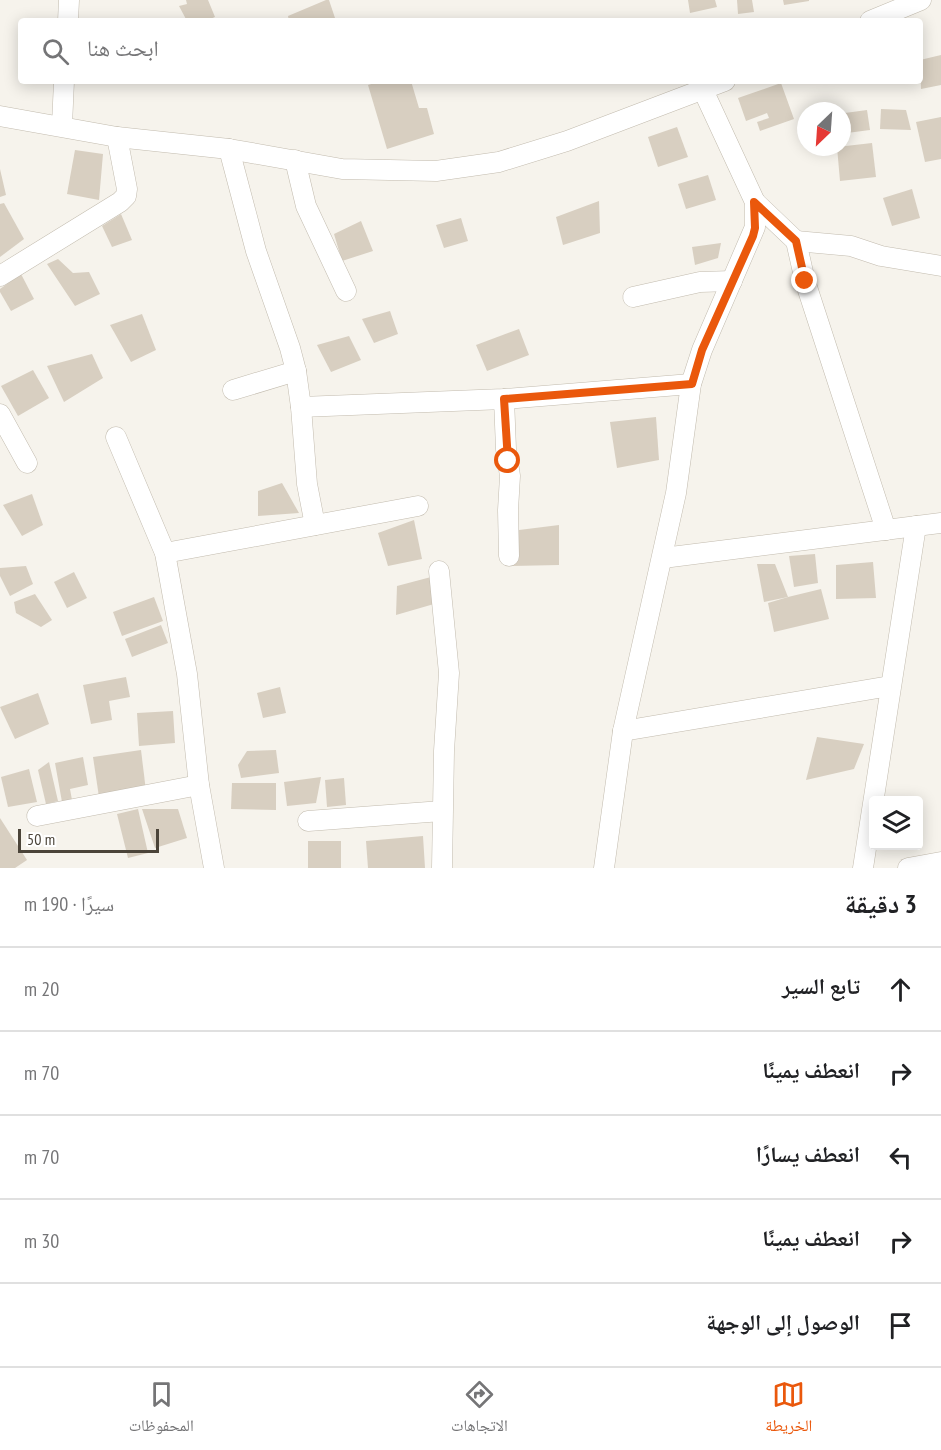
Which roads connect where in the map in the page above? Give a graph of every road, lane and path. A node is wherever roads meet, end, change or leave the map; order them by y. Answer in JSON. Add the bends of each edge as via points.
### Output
{"nodes":[{"id":1,"x":69,"y":0,"type":"edge"},
{"id":2,"x":921,"y":0,"type":"edge"},
{"id":3,"x":68,"y":18,"type":"edge"},
{"id":4,"x":877,"y":18,"type":"edge"},
{"id":5,"x":64,"y":84,"type":"edge"},
{"id":6,"x":718,"y":84,"type":"edge"},
{"id":7,"x":703,"y":90,"type":"junction"},
{"id":8,"x":0,"y":116,"type":"edge"},
{"id":9,"x":62,"y":125,"type":"junction"},
{"id":10,"x":117,"y":137,"type":"junction"},
{"id":11,"x":229,"y":149,"type":"junction"},
{"id":12,"x":295,"y":160,"type":"junction"},
{"id":13,"x":754,"y":202,"type":"junction"},
{"id":14,"x":796,"y":241,"type":"junction"},
{"id":15,"x":941,"y":266,"type":"edge"},
{"id":16,"x":0,"y":276,"type":"edge"},
{"id":17,"x":732,"y":281,"type":"junction"},
{"id":18,"x":346,"y":291,"type":"dead end"},
{"id":19,"x":633,"y":297,"type":"dead end"},
{"id":20,"x":296,"y":370,"type":"junction"},
{"id":21,"x":692,"y":384,"type":"junction"},
{"id":22,"x":233,"y":390,"type":"dead end"},
{"id":23,"x":504,"y":399,"type":"junction"},
{"id":24,"x":301,"y":406,"type":"junction"},
{"id":25,"x":0,"y":414,"type":"edge"},
{"id":26,"x":116,"y":437,"type":"dead end"},
{"id":27,"x":27,"y":463,"type":"dead end"},
{"id":28,"x":418,"y":506,"type":"dead end"},
{"id":29,"x":941,"y":523,"type":"edge"},
{"id":30,"x":315,"y":525,"type":"junction"},
{"id":31,"x":916,"y":526,"type":"junction"},
{"id":32,"x":886,"y":530,"type":"junction"},
{"id":33,"x":165,"y":553,"type":"junction"},
{"id":34,"x":509,"y":556,"type":"dead end"},
{"id":35,"x":663,"y":558,"type":"junction"},
{"id":36,"x":440,"y":571,"type":"dead end"},
{"id":37,"x":890,"y":686,"type":"junction"},
{"id":38,"x":623,"y":731,"type":"junction"},
{"id":39,"x":199,"y":785,"type":"junction"},
{"id":40,"x":442,"y":811,"type":"junction"},
{"id":41,"x":37,"y":816,"type":"dead end"},
{"id":42,"x":308,"y":821,"type":"dead end"},
{"id":43,"x":941,"y":862,"type":"edge"},
{"id":44,"x":214,"y":868,"type":"edge"},
{"id":45,"x":442,"y":868,"type":"edge"},
{"id":46,"x":604,"y":868,"type":"edge"},
{"id":47,"x":863,"y":868,"type":"edge"},
{"id":48,"x":908,"y":868,"type":"edge"}],
"edges":[{"from":1,"to":3,"type":"street"},
{"from":2,"to":4,"type":"street"},
{"from":5,"to":9,"type":"street"},
{"from":6,"to":7,"type":"street"},
{"from":7,"to":12,"type":"street","via":[[499,162],[436,171],[342,169]]},
{"from":7,"to":13,"type":"street"},
{"from":8,"to":9,"type":"street"},
{"from":9,"to":10,"type":"street"},
{"from":10,"to":11,"type":"street"},
{"from":10,"to":16,"type":"street","via":[[126,196]]},
{"from":11,"to":12,"type":"street"},
{"from":11,"to":20,"type":"street","via":[[256,251]]},
{"from":12,"to":18,"type":"street","via":[[306,206]]},
{"from":13,"to":14,"type":"street"},
{"from":13,"to":17,"type":"street","via":[[753,236]]},
{"from":14,"to":15,"type":"street","via":[[841,244],[881,256]]},
{"from":14,"to":32,"type":"street","via":[[805,281]]},
{"from":17,"to":19,"type":"street","via":[[700,282]]},
{"from":17,"to":21,"type":"street"},
{"from":20,"to":22,"type":"street"},
{"from":20,"to":24,"type":"street"},
{"from":21,"to":23,"type":"street"},
{"from":21,"to":35,"type":"street"},
{"from":23,"to":24,"type":"street"},
{"from":23,"to":34,"type":"street","via":[[511,485]]},
{"from":24,"to":30,"type":"street","via":[[307,484]]},
{"from":25,"to":27,"type":"street"},
{"from":26,"to":33,"type":"street"},
{"from":28,"to":30,"type":"street"},
{"from":29,"to":31,"type":"street"},
{"from":30,"to":33,"type":"street"},
{"from":31,"to":32,"type":"street"},
{"from":31,"to":37,"type":"street"},
{"from":32,"to":35,"type":"street"},
{"from":33,"to":39,"type":"street","via":[[187,674]]},
{"from":35,"to":38,"type":"street"},
{"from":36,"to":40,"type":"street","via":[[449,673]]},
{"from":37,"to":38,"type":"street"},
{"from":37,"to":47,"type":"street"},
{"from":38,"to":46,"type":"street"},
{"from":39,"to":41,"type":"street"},
{"from":39,"to":44,"type":"street"},
{"from":40,"to":42,"type":"street"},
{"from":40,"to":45,"type":"street"},
{"from":43,"to":48,"type":"street"}]}
